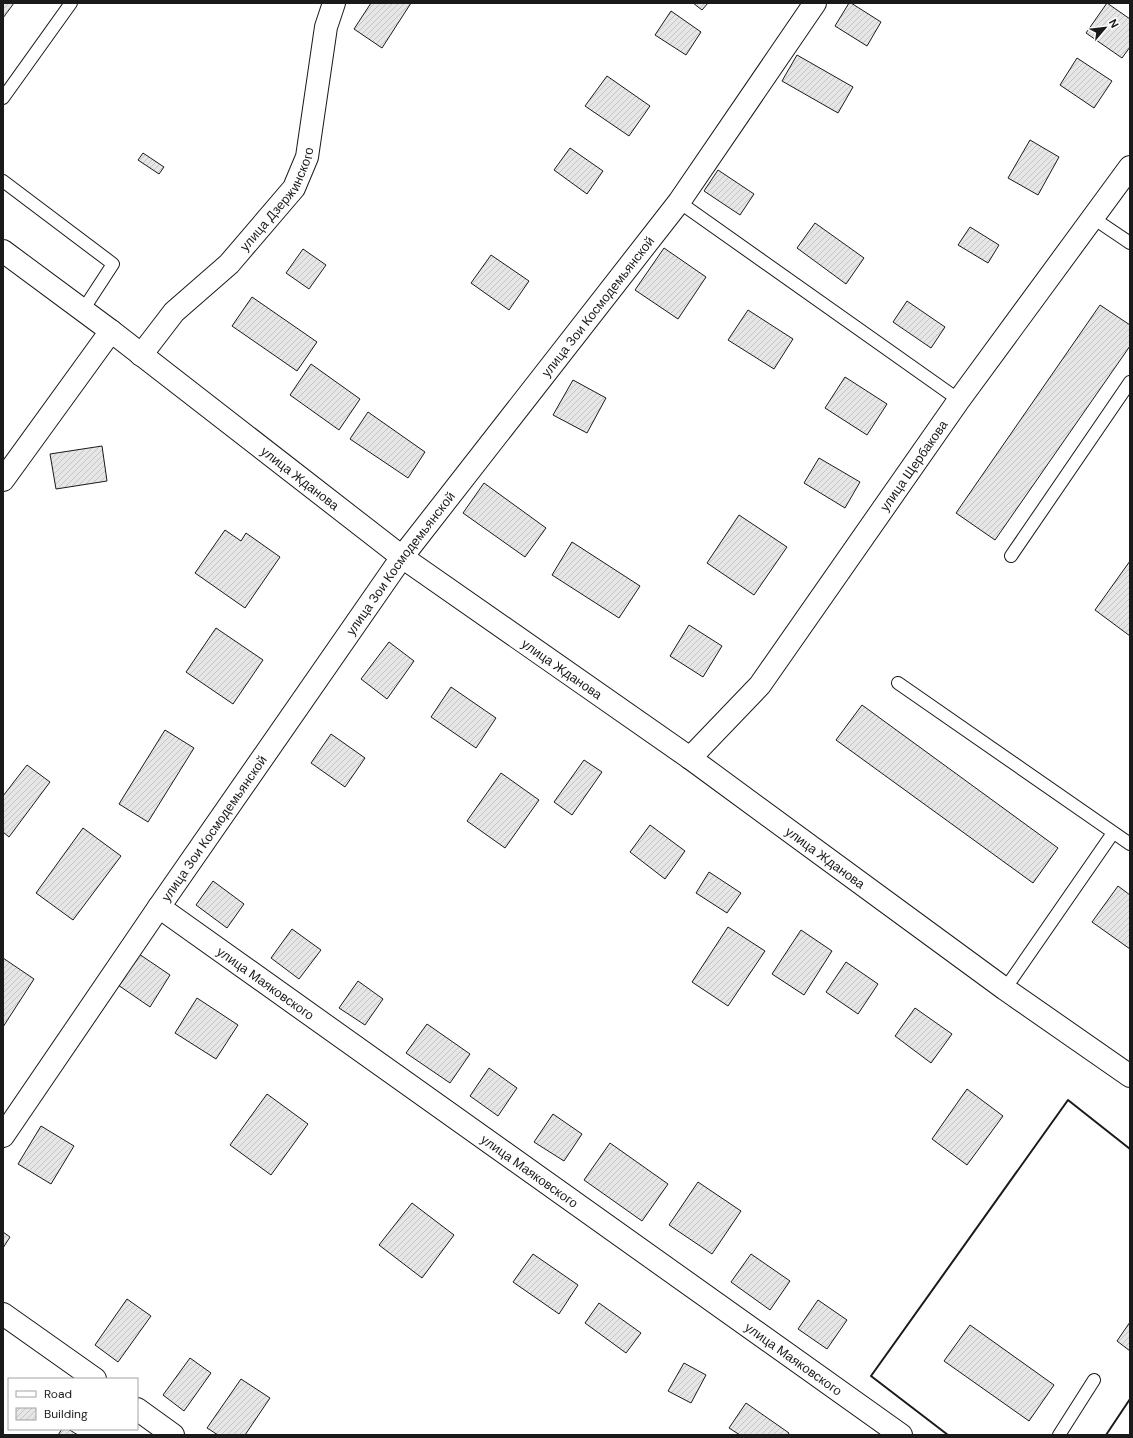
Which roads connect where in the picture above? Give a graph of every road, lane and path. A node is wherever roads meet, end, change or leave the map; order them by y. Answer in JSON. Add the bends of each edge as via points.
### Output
{"nodes":[{"id":1,"x":71,"y":3,"type":"edge"},
{"id":2,"x":334,"y":3,"type":"edge"},
{"id":3,"x":815,"y":3,"type":"edge"},
{"id":4,"x":3,"y":98,"type":"edge"},
{"id":5,"x":1130,"y":167,"type":"edge"},
{"id":6,"x":3,"y":181,"type":"edge"},
{"id":7,"x":679,"y":202,"type":"junction"},
{"id":8,"x":1093,"y":218,"type":"junction"},
{"id":9,"x":1130,"y":242,"type":"edge"},
{"id":10,"x":3,"y":251,"type":"edge"},
{"id":11,"x":83,"y":310,"type":"junction"},
{"id":12,"x":111,"y":331,"type":"junction"},
{"id":13,"x":141,"y":355,"type":"junction"},
{"id":14,"x":1130,"y":382,"type":"edge"},
{"id":15,"x":959,"y":400,"type":"junction"},
{"id":16,"x":3,"y":480,"type":"edge"},
{"id":17,"x":1011,"y":556,"type":"dead end"},
{"id":18,"x":402,"y":557,"type":"junction"},
{"id":19,"x":898,"y":683,"type":"dead end"},
{"id":20,"x":690,"y":758,"type":"junction"},
{"id":21,"x":1113,"y":833,"type":"junction"},
{"id":22,"x":1130,"y":844,"type":"edge"},
{"id":23,"x":159,"y":907,"type":"junction"},
{"id":24,"x":1005,"y":989,"type":"junction"},
{"id":25,"x":1130,"y":1076,"type":"edge"},
{"id":26,"x":3,"y":1136,"type":"edge"},
{"id":27,"x":3,"y":1314,"type":"edge"},
{"id":28,"x":94,"y":1378,"type":"edge"},
{"id":29,"x":1094,"y":1380,"type":"dead end"},
{"id":30,"x":138,"y":1410,"type":"edge"},
{"id":31,"x":173,"y":1435,"type":"edge"},
{"id":32,"x":901,"y":1435,"type":"edge"},
{"id":33,"x":1059,"y":1435,"type":"edge"}],
"edges":[{"from":1,"to":4,"type":"lane"},
{"from":2,"to":13,"type":"street","name":"улица Дзержинского","via":[[326,27],[307,157],[294,188],[229,264],[174,312]]},
{"from":3,"to":7,"type":"street","name":"улица Зои Космодемьянской"},
{"from":5,"to":8,"type":"street","name":"улица Щербакова"},
{"from":6,"to":11,"type":"lane","via":[[113,264]]},
{"from":7,"to":15,"type":"lane"},
{"from":7,"to":18,"type":"street","name":"улица Зои Космодемьянской"},
{"from":8,"to":9,"type":"lane"},
{"from":8,"to":15,"type":"street","name":"улица Щербакова"},
{"from":10,"to":11,"type":"street","name":"улица Жданова"},
{"from":11,"to":12,"type":"street","name":"улица Жданова"},
{"from":12,"to":13,"type":"street","name":"улица Жданова"},
{"from":12,"to":16,"type":"street"},
{"from":13,"to":18,"type":"street","name":"улица Жданова"},
{"from":14,"to":17,"type":"lane"},
{"from":15,"to":20,"type":"street","name":"улица Щербакова","via":[[760,685]]},
{"from":18,"to":20,"type":"street","name":"улица Жданова"},
{"from":18,"to":23,"type":"street","name":"улица Зои Космодемьянской"},
{"from":19,"to":21,"type":"lane"},
{"from":20,"to":24,"type":"street","name":"улица Жданова"},
{"from":21,"to":22,"type":"lane"},
{"from":21,"to":24,"type":"lane"},
{"from":23,"to":26,"type":"street","name":"улица Зои Космодемьянской"},
{"from":23,"to":32,"type":"street","name":"улица Маяковского"},
{"from":24,"to":25,"type":"street","name":"улица Жданова"},
{"from":27,"to":28,"type":"street"},
{"from":29,"to":33,"type":"lane"},
{"from":30,"to":31,"type":"street"}]}
